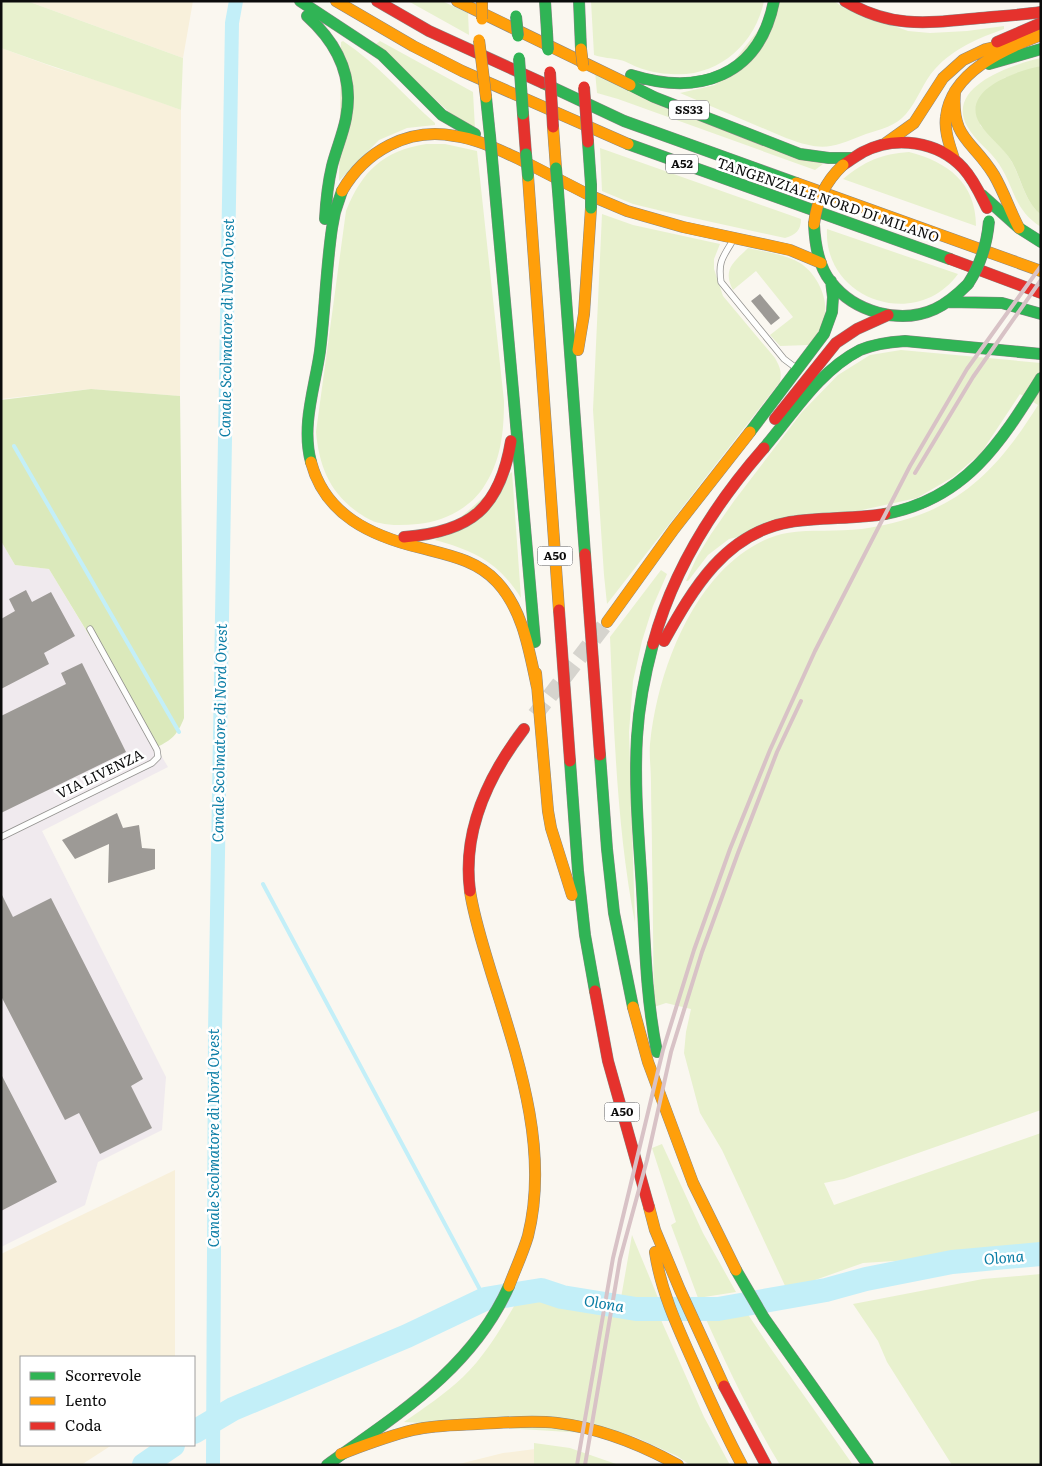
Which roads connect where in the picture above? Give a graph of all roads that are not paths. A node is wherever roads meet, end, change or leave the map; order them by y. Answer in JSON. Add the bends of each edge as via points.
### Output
{"nodes":[{"id":1,"x":286,"y":1,"type":"edge"},
{"id":2,"x":300,"y":1,"type":"edge"},
{"id":3,"x":336,"y":1,"type":"edge"},
{"id":4,"x":377,"y":1,"type":"edge"},
{"id":5,"x":456,"y":1,"type":"edge"},
{"id":6,"x":475,"y":1,"type":"edge"},
{"id":7,"x":482,"y":1,"type":"edge"},
{"id":8,"x":515,"y":1,"type":"edge"},
{"id":9,"x":545,"y":1,"type":"edge"},
{"id":10,"x":579,"y":1,"type":"edge"},
{"id":11,"x":774,"y":1,"type":"edge"},
{"id":12,"x":845,"y":1,"type":"edge"},
{"id":13,"x":860,"y":1,"type":"edge"},
{"id":14,"x":1041,"y":5,"type":"edge"},
{"id":15,"x":1041,"y":12,"type":"edge"},
{"id":16,"x":479,"y":18,"type":"junction"},
{"id":17,"x":982,"y":18,"type":"junction"},
{"id":18,"x":945,"y":21,"type":"junction"},
{"id":19,"x":1041,"y":23,"type":"edge"},
{"id":20,"x":1041,"y":35,"type":"edge"},
{"id":21,"x":534,"y":37,"type":"junction"},
{"id":22,"x":1026,"y":40,"type":"junction"},
{"id":23,"x":1041,"y":49,"type":"edge"},
{"id":24,"x":978,"y":51,"type":"junction"},
{"id":25,"x":982,"y":66,"type":"junction"},
{"id":26,"x":955,"y":91,"type":"junction"},
{"id":27,"x":885,"y":144,"type":"junction"},
{"id":28,"x":522,"y":156,"type":"junction"},
{"id":29,"x":954,"y":159,"type":"junction"},
{"id":30,"x":847,"y":162,"type":"junction"},
{"id":31,"x":982,"y":195,"type":"junction"},
{"id":32,"x":1019,"y":228,"type":"junction"},
{"id":33,"x":735,"y":238,"type":"junction"},
{"id":34,"x":1041,"y":242,"type":"edge"},
{"id":35,"x":821,"y":263,"type":"junction"},
{"id":36,"x":1041,"y":271,"type":"edge"},
{"id":37,"x":326,"y":276,"type":"junction"},
{"id":38,"x":831,"y":281,"type":"junction"},
{"id":39,"x":1041,"y":293,"type":"edge"},
{"id":40,"x":948,"y":302,"type":"junction"},
{"id":41,"x":1041,"y":314,"type":"edge"},
{"id":42,"x":888,"y":315,"type":"junction"},
{"id":43,"x":1041,"y":354,"type":"edge"},
{"id":44,"x":510,"y":365,"type":"junction"},
{"id":45,"x":799,"y":369,"type":"junction"},
{"id":46,"x":1041,"y":378,"type":"edge"},
{"id":47,"x":573,"y":379,"type":"junction"},
{"id":48,"x":785,"y":406,"type":"junction"},
{"id":49,"x":746,"y":469,"type":"junction"},
{"id":50,"x":380,"y":535,"type":"junction"},
{"id":51,"x":625,"y":599,"type":"junction"},
{"id":52,"x":607,"y":622,"type":"tunnel mouth"},
{"id":53,"x":90,"y":629,"type":"dead end"},
{"id":54,"x":644,"y":683,"type":"junction"},
{"id":55,"x":537,"y":687,"type":"junction"},
{"id":56,"x":524,"y":729,"type":"dead end"},
{"id":57,"x":1,"y":837,"type":"edge"},
{"id":58,"x":585,"y":935,"type":"junction"},
{"id":59,"x":670,"y":1124,"type":"junction"},
{"id":60,"x":655,"y":1230,"type":"junction"},
{"id":61,"x":849,"y":1438,"type":"junction"},
{"id":62,"x":341,"y":1454,"type":"junction"},
{"id":63,"x":327,"y":1465,"type":"edge"},
{"id":64,"x":678,"y":1465,"type":"edge"},
{"id":65,"x":742,"y":1465,"type":"edge"},
{"id":66,"x":766,"y":1465,"type":"edge"},
{"id":67,"x":868,"y":1465,"type":"edge"},
{"id":68,"x":874,"y":1465,"type":"edge"}],
"edges":[{"from":1,"to":37,"type":"main road","via":[[316,24],[332,42],[343,65],[348,88],[347,110],[326,199]]},
{"from":2,"to":28,"type":"main road","via":[[376,50],[442,115]]},
{"from":3,"to":39,"type":"main road","name":"TANGENZIALE NORD DI MILANO","number":"A52","via":[[462,71],[628,144]]},
{"from":4,"to":36,"type":"main road","name":"TANGENZIALE NORD DI MILANO","number":"A52","via":[[430,31],[624,121]]},
{"from":5,"to":21,"type":"main road","number":"SS33"},
{"from":6,"to":16,"type":"main road"},
{"from":7,"to":16,"type":"main road","bridge":true},
{"from":8,"to":28,"type":"main road","number":"A50","bridge":true,"via":[[523,114]]},
{"from":9,"to":47,"type":"main road","number":"A50","bridge":true},
{"from":10,"to":47,"type":"main road","bridge":true,"via":[[591,208],[584,314]]},
{"from":11,"to":21,"type":"main road","via":[[764,33],[750,52],[722,74],[699,83],[663,84],[647,80]]},
{"from":12,"to":18,"type":"main road","via":[[886,20],[910,23]]},
{"from":13,"to":18,"type":"main road","via":[[913,19]]},
{"from":14,"to":17,"type":"main road"},
{"from":15,"to":17,"type":"main road"},
{"from":16,"to":44,"type":"main road","bridge":true},
{"from":17,"to":18,"type":"main road"},
{"from":19,"to":24,"type":"main road"},
{"from":20,"to":22,"type":"main road"},
{"from":21,"to":30,"type":"main road","number":"SS33","via":[[654,97],[800,154]]},
{"from":22,"to":24,"type":"main road"},
{"from":22,"to":25,"type":"main road"},
{"from":23,"to":25,"type":"main road"},
{"from":24,"to":27,"type":"main road","via":[[944,77],[914,123]]},
{"from":25,"to":26,"type":"main road"},
{"from":26,"to":29,"type":"main road","via":[[948,107],[946,124]]},
{"from":26,"to":32,"type":"main road","via":[[954,112],[959,133],[994,174]]},
{"from":27,"to":29,"type":"main road","number":"SS33","via":[[912,142],[935,148]]},
{"from":27,"to":30,"type":"main road","number":"SS33","via":[[863,151]]},
{"from":28,"to":33,"type":"main road","via":[[628,211]]},
{"from":28,"to":37,"type":"main road","via":[[474,140],[440,134],[414,136],[384,147],[364,161],[343,190],[336,212]]},
{"from":28,"to":58,"type":"main road","number":"A50","bridge":true,"via":[[528,176]]},
{"from":29,"to":31,"type":"main road","number":"SS33"},
{"from":30,"to":35,"type":"main road","number":"SS33","bridge":true,"via":[[826,181],[815,210],[814,236]]},
{"from":31,"to":32,"type":"main road"},
{"from":31,"to":40,"type":"main road","number":"SS33","bridge":true,"via":[[989,220],[984,256],[968,284]]},
{"from":32,"to":34,"type":"main road"},
{"from":33,"to":35,"type":"main road","via":[[798,251]]},
{"from":33,"to":45,"type":"lane","via":[[721,260],[722,282],[784,359]]},
{"from":35,"to":38,"type":"main road","number":"SS33"},
{"from":37,"to":50,"type":"main road","via":[[318,363],[307,426],[308,454],[318,483],[330,501],[346,517]]},
{"from":38,"to":42,"type":"main road","number":"SS33","via":[[856,304]]},
{"from":38,"to":45,"type":"main road","via":[[834,300],[830,323]]},
{"from":40,"to":41,"type":"main road","via":[[1002,303]]},
{"from":40,"to":42,"type":"main road","number":"SS33","via":[[914,315]]},
{"from":42,"to":48,"type":"main road","via":[[836,343]]},
{"from":43,"to":49,"type":"main road","via":[[905,341],[887,342],[862,350],[826,376]]},
{"from":44,"to":50,"type":"main road","via":[[510,455],[501,484],[492,498],[465,523],[439,534],[424,537]]},
{"from":44,"to":55,"type":"main road"},
{"from":45,"to":51,"type":"main road","via":[[674,529]]},
{"from":46,"to":54,"type":"main road","via":[[988,457],[967,477],[927,501],[876,516],[799,520],[766,529],[733,547],[707,570],[697,584],[656,654]]},
{"from":47,"to":59,"type":"main road","number":"A50","via":[[601,783],[614,913],[634,1014]]},
{"from":48,"to":49,"type":"main road"},
{"from":48,"to":51,"type":"main road","via":[[706,507]]},
{"from":49,"to":54,"type":"main road","via":[[716,506],[683,565],[655,634]]},
{"from":50,"to":55,"type":"main road","via":[[467,561],[495,581],[512,603],[522,624]]},
{"from":51,"to":52,"type":"main road"},
{"from":53,"to":57,"type":"lane","name":"VIA LIVENZA","via":[[158,757],[152,763]]},
{"from":54,"to":59,"type":"main road","via":[[636,771],[649,1008]]},
{"from":55,"to":58,"type":"main road","via":[[549,820]]},
{"from":56,"to":62,"type":"main road","via":[[486,787],[472,831],[468,860],[472,906],[533,1126],[534,1199],[528,1236],[512,1280],[492,1319],[466,1354],[436,1385]]},
{"from":58,"to":60,"type":"main road","number":"A50","via":[[608,1061]]},
{"from":59,"to":61,"type":"main road","number":"A50","via":[[693,1183],[740,1278],[764,1318]]},
{"from":60,"to":65,"type":"main road","via":[[656,1263],[663,1291],[716,1416]]},
{"from":60,"to":66,"type":"main road","number":"A50","via":[[719,1377]]},
{"from":61,"to":67,"type":"main road","number":"A50"},
{"from":61,"to":68,"type":"main road"},
{"from":62,"to":63,"type":"main road"},
{"from":62,"to":64,"type":"main road","via":[[420,1428],[554,1423],[604,1433],[645,1448]]}]}
